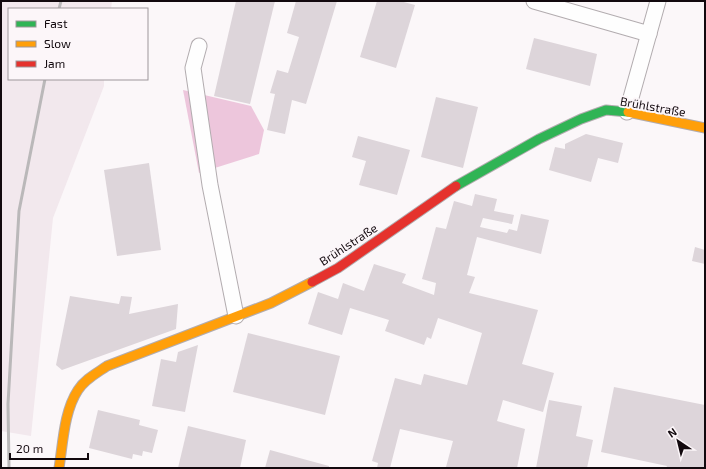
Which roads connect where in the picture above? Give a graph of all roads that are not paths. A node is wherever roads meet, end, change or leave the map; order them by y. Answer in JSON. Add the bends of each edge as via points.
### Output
{"nodes":[{"id":1,"x":534,"y":1,"type":"edge"},
{"id":2,"x":658,"y":1,"type":"edge"},
{"id":3,"x":649,"y":34,"type":"junction"},
{"id":4,"x":199,"y":46,"type":"dead end"},
{"id":5,"x":627,"y":112,"type":"junction"},
{"id":6,"x":705,"y":128,"type":"edge"},
{"id":7,"x":236,"y":316,"type":"junction"},
{"id":8,"x":59,"y":468,"type":"edge"}],
"edges":[{"from":1,"to":3,"type":"lane"},
{"from":2,"to":3,"type":"lane"},
{"from":3,"to":5,"type":"lane"},
{"from":4,"to":7,"type":"lane","via":[[193,68],[210,185]]},
{"from":5,"to":6,"type":"street","name":"Brühlstraße"},
{"from":5,"to":7,"type":"street","name":"Brühlstraße","via":[[606,110],[539,139],[447,191],[338,268],[271,303]]},
{"from":7,"to":8,"type":"street","name":"Brühlstraße","via":[[126,357],[90,377],[78,391],[70,408]]}]}
